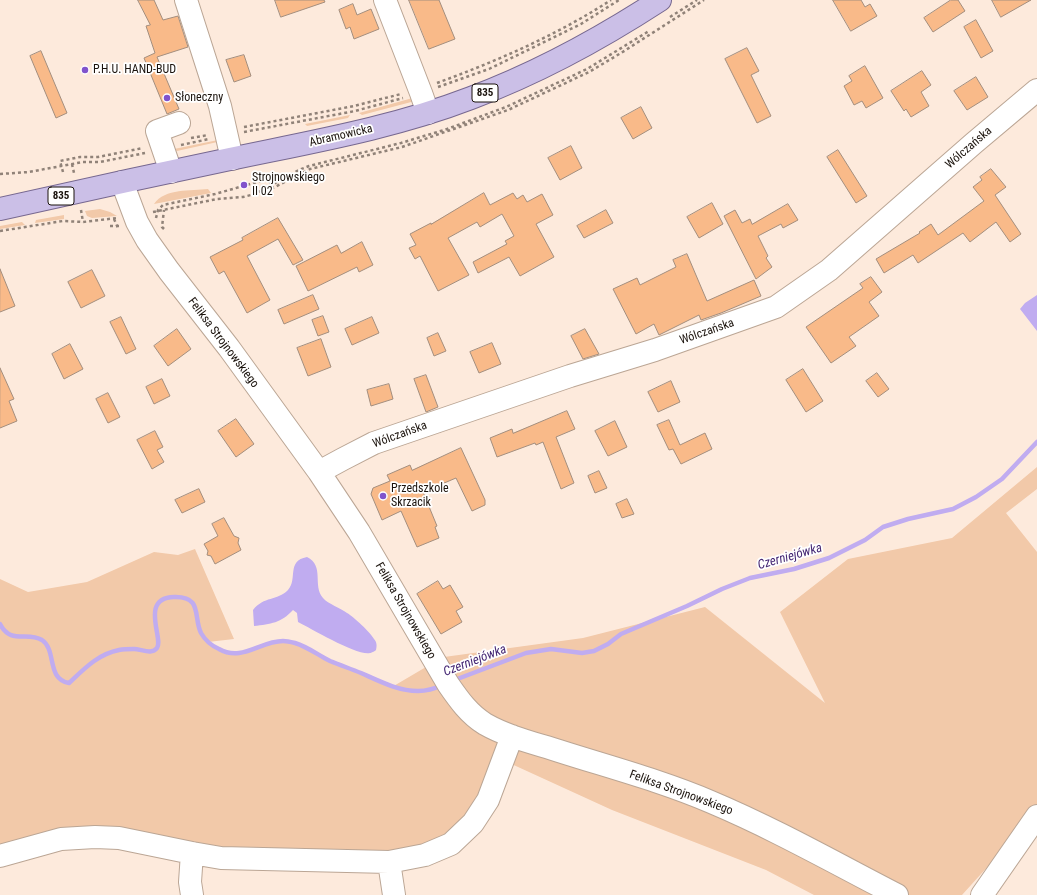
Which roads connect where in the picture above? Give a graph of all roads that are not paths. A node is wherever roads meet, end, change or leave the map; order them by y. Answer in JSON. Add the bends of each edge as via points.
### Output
{"nodes":[{"id":1,"x":186,"y":0,"type":"edge"},
{"id":2,"x":385,"y":0,"type":"edge"},
{"id":3,"x":660,"y":0,"type":"edge"},
{"id":4,"x":1037,"y":90,"type":"edge"},
{"id":5,"x":423,"y":98,"type":"junction"},
{"id":6,"x":184,"y":131,"type":"road end"},
{"id":7,"x":232,"y":159,"type":"junction"},
{"id":8,"x":171,"y":172,"type":"junction"},
{"id":9,"x":122,"y":182,"type":"junction"},
{"id":10,"x":0,"y":209,"type":"edge"},
{"id":11,"x":319,"y":472,"type":"junction"},
{"id":12,"x":512,"y":736,"type":"junction"},
{"id":13,"x":1037,"y":816,"type":"edge"},
{"id":14,"x":192,"y":853,"type":"junction"},
{"id":15,"x":0,"y":856,"type":"edge"},
{"id":16,"x":389,"y":862,"type":"junction"},
{"id":17,"x":192,"y":895,"type":"edge"},
{"id":18,"x":394,"y":895,"type":"edge"},
{"id":19,"x":897,"y":895,"type":"edge"},
{"id":20,"x":982,"y":895,"type":"edge"}],
"edges":[{"from":1,"to":7,"type":"street","via":[[220,106]]},
{"from":2,"to":5,"type":"street"},
{"from":3,"to":5,"type":"main road","name":"Abramowicka","number":"835","via":[[603,36],[545,67],[489,91]]},
{"from":4,"to":11,"type":"street","name":"Wólczańska","via":[[829,270],[776,307],[374,443]]},
{"from":5,"to":7,"type":"main road","name":"Abramowicka","number":"835","via":[[358,132]]},
{"from":6,"to":8,"type":"street","via":[[157,131]]},
{"from":7,"to":8,"type":"main road","name":"Abramowicka","number":"835"},
{"from":8,"to":9,"type":"main road","name":"Abramowicka","number":"835"},
{"from":9,"to":10,"type":"main road","name":"Abramowicka","number":"835"},
{"from":9,"to":11,"type":"street","name":"Feliksa Strojnowskiego","via":[[137,222],[147,240]]},
{"from":11,"to":12,"type":"street","name":"Feliksa Strojnowskiego","via":[[359,532],[437,667],[464,707],[477,718]]},
{"from":12,"to":16,"type":"street","via":[[488,800],[473,823],[451,844],[434,852]]},
{"from":12,"to":19,"type":"street","name":"Feliksa Strojnowskiego","via":[[711,802],[756,821]]},
{"from":13,"to":20,"type":"street"},
{"from":14,"to":15,"type":"street","via":[[118,838],[83,837],[61,839]]},
{"from":14,"to":16,"type":"street","via":[[221,858]]},
{"from":14,"to":17,"type":"street"},
{"from":16,"to":18,"type":"street"}]}
